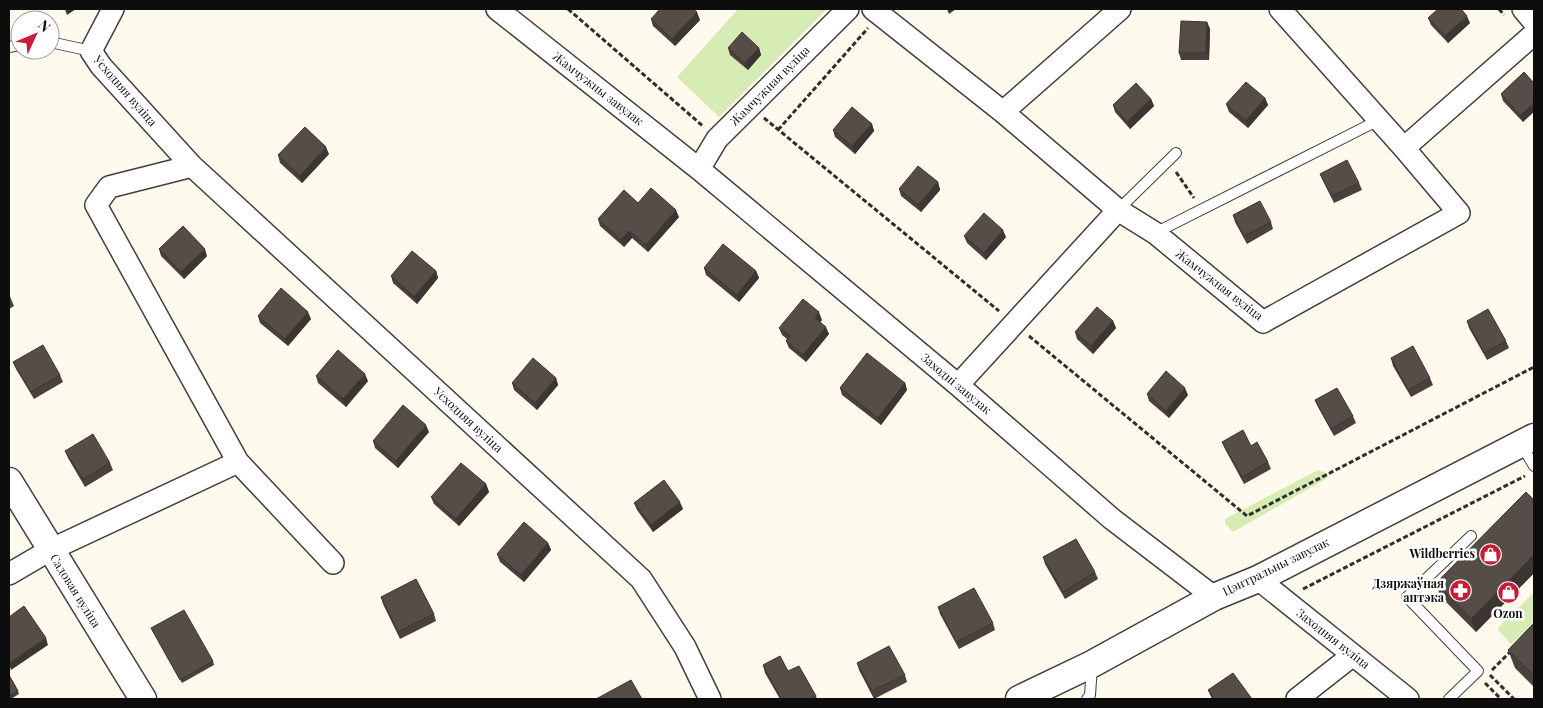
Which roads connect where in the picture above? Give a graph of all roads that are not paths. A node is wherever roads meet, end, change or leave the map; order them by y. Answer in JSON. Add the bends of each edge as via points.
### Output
{"nodes":[{"id":1,"x":113,"y":9,"type":"edge"},
{"id":2,"x":497,"y":9,"type":"edge"},
{"id":3,"x":848,"y":9,"type":"edge"},
{"id":4,"x":1120,"y":9,"type":"edge"},
{"id":5,"x":1280,"y":9,"type":"edge"},
{"id":6,"x":1523,"y":9,"type":"edge"},
{"id":7,"x":876,"y":11,"type":"edge"},
{"id":8,"x":1534,"y":22,"type":"edge"},
{"id":9,"x":1534,"y":34,"type":"edge"},
{"id":10,"x":60,"y":44,"type":"edge"},
{"id":11,"x":91,"y":51,"type":"junction"},
{"id":12,"x":1003,"y":112,"type":"junction"},
{"id":13,"x":1379,"y":120,"type":"junction"},
{"id":14,"x":1404,"y":148,"type":"junction"},
{"id":15,"x":1176,"y":152,"type":"dead end"},
{"id":16,"x":192,"y":166,"type":"junction"},
{"id":17,"x":699,"y":169,"type":"junction"},
{"id":18,"x":1118,"y":210,"type":"junction"},
{"id":19,"x":1155,"y":233,"type":"junction"},
{"id":20,"x":958,"y":385,"type":"junction"},
{"id":21,"x":1527,"y":440,"type":"edge"},
{"id":22,"x":238,"y":462,"type":"junction"},
{"id":23,"x":1534,"y":466,"type":"edge"},
{"id":24,"x":9,"y":482,"type":"edge"},
{"id":25,"x":1471,"y":536,"type":"dead end"},
{"id":26,"x":50,"y":550,"type":"junction"},
{"id":27,"x":333,"y":563,"type":"dead end"},
{"id":28,"x":9,"y":574,"type":"edge"},
{"id":29,"x":1258,"y":579,"type":"junction"},
{"id":30,"x":1214,"y":597,"type":"junction"},
{"id":31,"x":1353,"y":654,"type":"junction"},
{"id":32,"x":1092,"y":664,"type":"junction"},
{"id":33,"x":143,"y":699,"type":"edge"},
{"id":34,"x":710,"y":699,"type":"edge"},
{"id":35,"x":1019,"y":699,"type":"edge"},
{"id":36,"x":1087,"y":699,"type":"edge"},
{"id":37,"x":1297,"y":699,"type":"edge"},
{"id":38,"x":1408,"y":699,"type":"edge"},
{"id":39,"x":1450,"y":699,"type":"edge"}],
"edges":[{"from":1,"to":11,"type":"street","name":"Усходняя вуліца"},
{"from":2,"to":17,"type":"street","name":"Жамчужны завулак"},
{"from":3,"to":17,"type":"street","name":"Жамчужная вуліца","via":[[717,139]]},
{"from":4,"to":12,"type":"street"},
{"from":5,"to":13,"type":"street","name":"Жамчужная вуліца"},
{"from":6,"to":8,"type":"street"},
{"from":7,"to":12,"type":"street","name":"Жамчужная вуліца"},
{"from":9,"to":14,"type":"street"},
{"from":10,"to":11,"type":"lane"},
{"from":11,"to":16,"type":"street","name":"Усходняя вуліца"},
{"from":12,"to":18,"type":"street","name":"Жамчужная вуліца"},
{"from":13,"to":14,"type":"street","name":"Жамчужная вуліца"},
{"from":13,"to":19,"type":"lane"},
{"from":14,"to":19,"type":"street","name":"Жамчужная вуліца","via":[[1459,213],[1264,322]]},
{"from":15,"to":18,"type":"lane"},
{"from":16,"to":22,"type":"street","via":[[109,187],[96,205]]},
{"from":16,"to":34,"type":"street","name":"Усходняя вуліца","via":[[641,579],[685,647]]},
{"from":17,"to":20,"type":"street","name":"Заходні завулак"},
{"from":18,"to":19,"type":"street","name":"Жамчужная вуліца"},
{"from":18,"to":20,"type":"street"},
{"from":20,"to":30,"type":"street","name":"Заходні завулак","via":[[1112,520]]},
{"from":21,"to":23,"type":"lane"},
{"from":21,"to":29,"type":"street","name":"Цэнтральны завулак"},
{"from":22,"to":26,"type":"street"},
{"from":22,"to":27,"type":"street"},
{"from":24,"to":26,"type":"street","name":"Садовая вуліца"},
{"from":25,"to":39,"type":"lane","via":[[1407,597],[1478,671]]},
{"from":26,"to":28,"type":"street"},
{"from":26,"to":33,"type":"street","name":"Садовая вуліца"},
{"from":29,"to":30,"type":"street","name":"Цэнтральны завулак"},
{"from":29,"to":31,"type":"street","name":"Заходняя вуліца"},
{"from":30,"to":32,"type":"street","name":"Цэнтральны завулак"},
{"from":31,"to":37,"type":"street"},
{"from":31,"to":38,"type":"street","name":"Заходняя вуліца"},
{"from":32,"to":35,"type":"street","name":"Цэнтральны завулак"},
{"from":32,"to":36,"type":"lane"}]}
